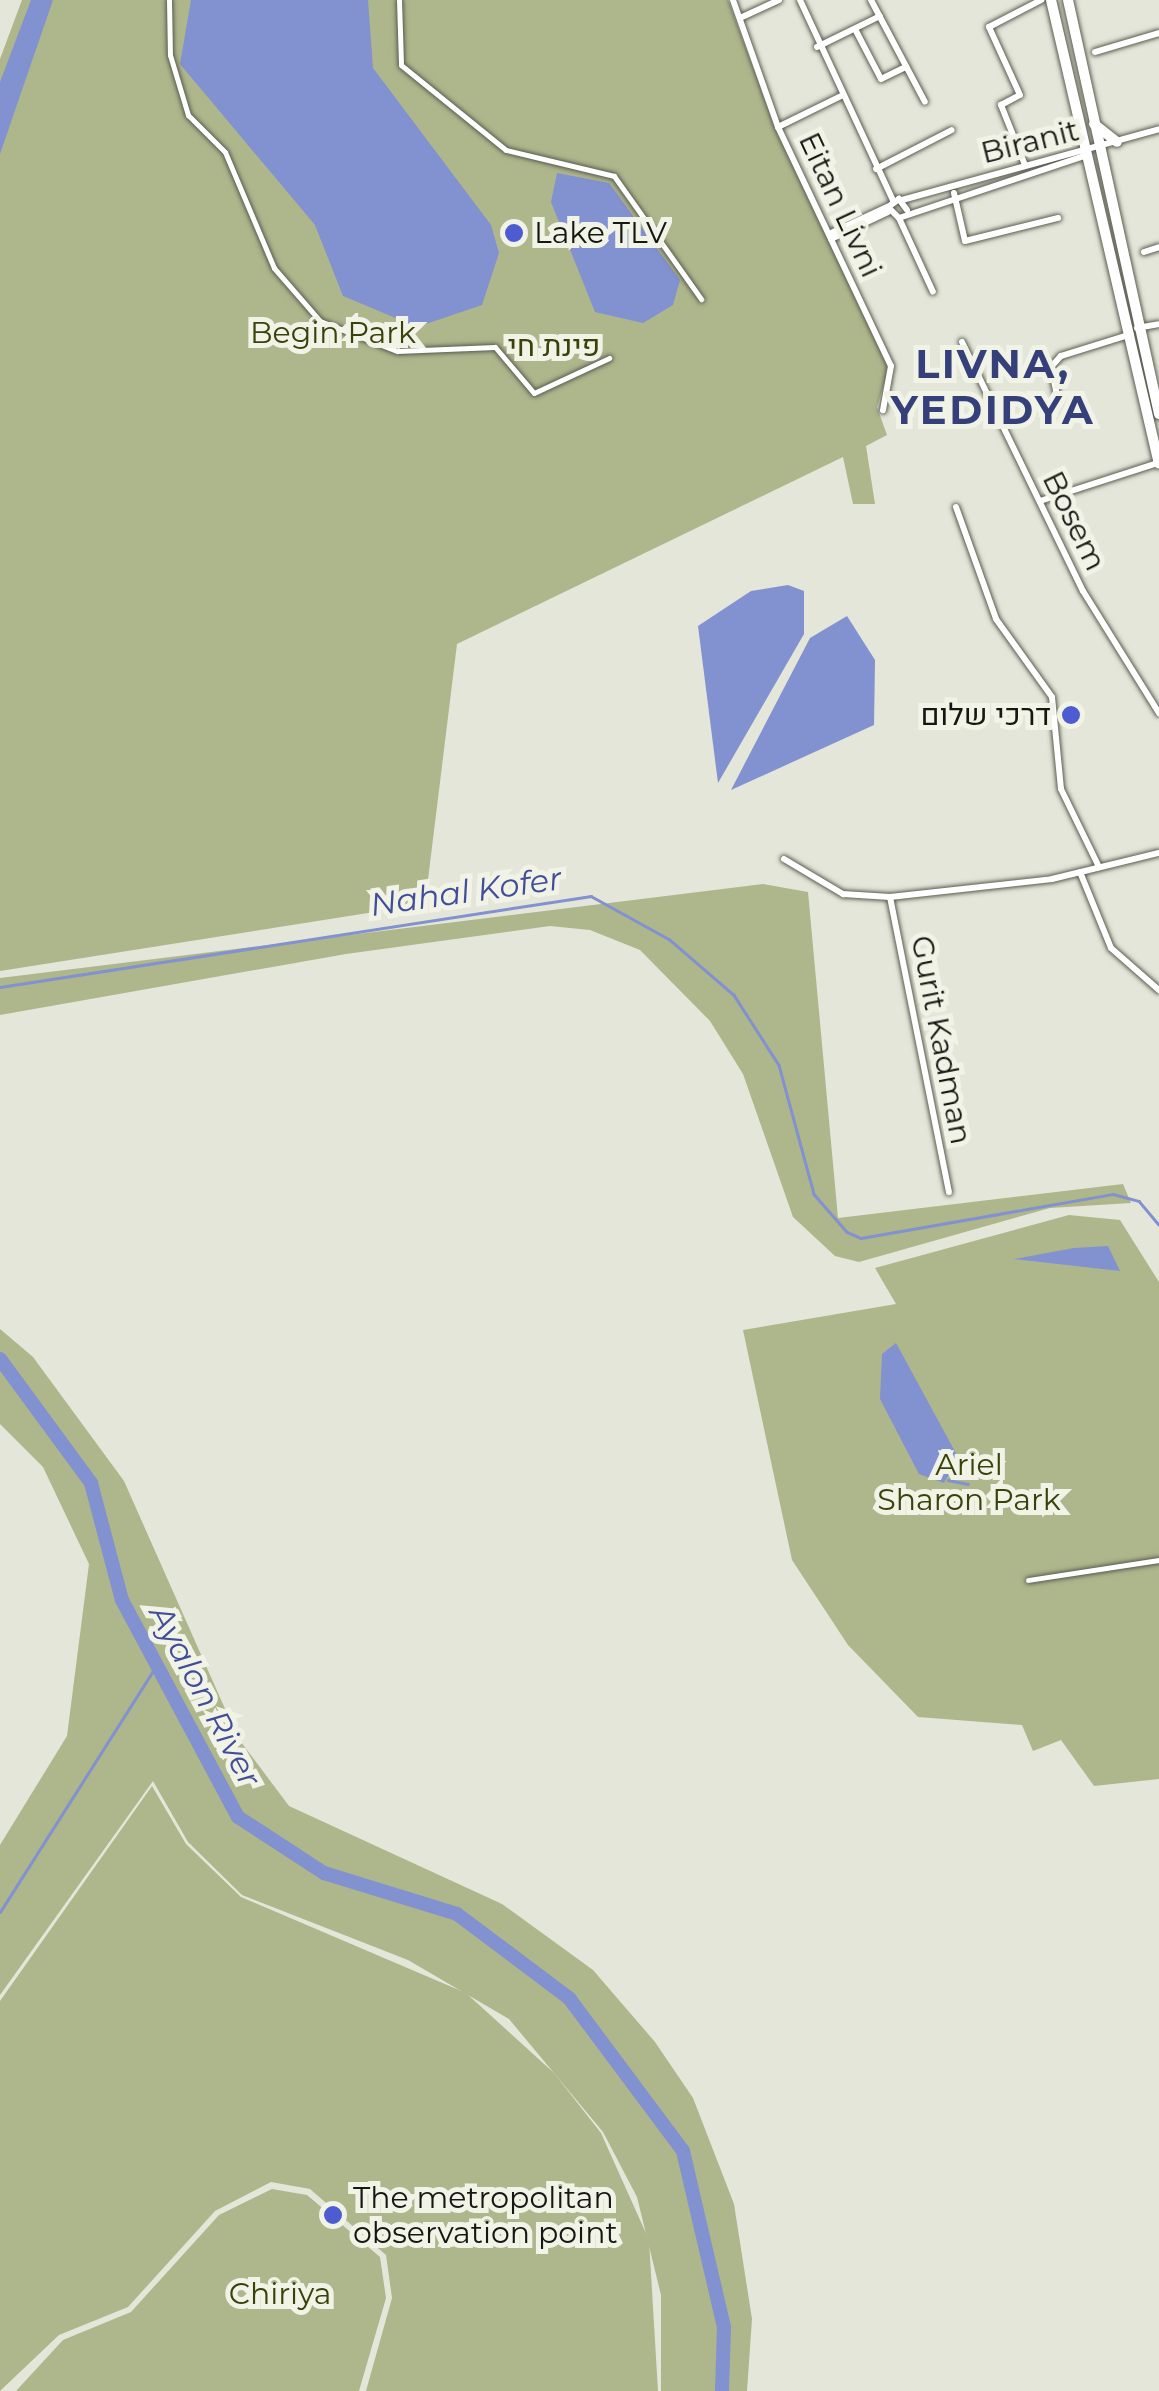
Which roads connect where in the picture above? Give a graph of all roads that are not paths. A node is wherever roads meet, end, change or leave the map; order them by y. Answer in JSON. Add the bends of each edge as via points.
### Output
{"nodes":[{"id":1,"x":170,"y":0,"type":"edge"},
{"id":2,"x":399,"y":0,"type":"edge"},
{"id":3,"x":732,"y":0,"type":"edge"},
{"id":4,"x":779,"y":0,"type":"edge"},
{"id":5,"x":800,"y":0,"type":"edge"},
{"id":6,"x":871,"y":0,"type":"edge"},
{"id":7,"x":1039,"y":1,"type":"edge"},
{"id":8,"x":1070,"y":2,"type":"edge"},
{"id":9,"x":1052,"y":4,"type":"edge"},
{"id":10,"x":880,"y":16,"type":"junction"},
{"id":11,"x":740,"y":18,"type":"junction"},
{"id":12,"x":855,"y":29,"type":"junction"},
{"id":13,"x":1159,"y":34,"type":"edge"},
{"id":14,"x":817,"y":47,"type":"junction"},
{"id":15,"x":1095,"y":52,"type":"dead end"},
{"id":16,"x":906,"y":67,"type":"junction"},
{"id":17,"x":840,"y":96,"type":"junction"},
{"id":18,"x":925,"y":102,"type":"dead end"},
{"id":19,"x":1092,"y":122,"type":"junction"},
{"id":20,"x":778,"y":127,"type":"junction"},
{"id":21,"x":952,"y":130,"type":"dead end"},
{"id":22,"x":1159,"y":130,"type":"edge"},
{"id":23,"x":1117,"y":142,"type":"junction"},
{"id":24,"x":1098,"y":147,"type":"junction"},
{"id":25,"x":1083,"y":154,"type":"junction"},
{"id":26,"x":1026,"y":165,"type":"junction"},
{"id":27,"x":876,"y":169,"type":"junction"},
{"id":28,"x":952,"y":184,"type":"junction"},
{"id":29,"x":955,"y":195,"type":"junction"},
{"id":30,"x":893,"y":205,"type":"junction"},
{"id":31,"x":906,"y":210,"type":"junction"},
{"id":32,"x":900,"y":218,"type":"junction"},
{"id":33,"x":1058,"y":218,"type":"dead end"},
{"id":34,"x":830,"y":236,"type":"junction"},
{"id":35,"x":1159,"y":247,"type":"edge"},
{"id":36,"x":1144,"y":252,"type":"dead end"},
{"id":37,"x":933,"y":292,"type":"dead end"},
{"id":38,"x":701,"y":299,"type":"dead end"},
{"id":39,"x":1159,"y":324,"type":"edge"},
{"id":40,"x":1140,"y":327,"type":"junction"},
{"id":41,"x":1127,"y":333,"type":"junction"},
{"id":42,"x":962,"y":342,"type":"dead end"},
{"id":43,"x":609,"y":358,"type":"dead end"},
{"id":44,"x":1057,"y":395,"type":"dead end"},
{"id":45,"x":882,"y":410,"type":"dead end"},
{"id":46,"x":1159,"y":414,"type":"edge"},
{"id":47,"x":1159,"y":463,"type":"edge"},
{"id":48,"x":1040,"y":501,"type":"junction"},
{"id":49,"x":956,"y":507,"type":"dead end"},
{"id":50,"x":1159,"y":713,"type":"edge"},
{"id":51,"x":1159,"y":854,"type":"edge"},
{"id":52,"x":784,"y":859,"type":"dead end"},
{"id":53,"x":1099,"y":867,"type":"junction"},
{"id":54,"x":1080,"y":872,"type":"junction"},
{"id":55,"x":890,"y":896,"type":"junction"},
{"id":56,"x":1159,"y":990,"type":"edge"},
{"id":57,"x":949,"y":1192,"type":"dead end"},
{"id":58,"x":1159,"y":1560,"type":"edge"},
{"id":59,"x":1028,"y":1580,"type":"dead end"}],
"edges":[{"from":1,"to":43,"type":"street","via":[[170,54],[188,115],[225,152],[274,268],[320,321],[397,351],[495,348],[534,393]]},
{"from":2,"to":38,"type":"street","via":[[401,65],[506,150],[614,176]]},
{"from":3,"to":11,"type":"street","name":"Eitan Livni"},
{"from":4,"to":11,"type":"street"},
{"from":5,"to":14,"type":"street"},
{"from":6,"to":10,"type":"street"},
{"from":7,"to":9,"type":"street"},
{"from":7,"to":26,"type":"street","via":[[988,27],[1020,95],[1002,105]]},
{"from":8,"to":19,"type":"main road"},
{"from":9,"to":25,"type":"main road"},
{"from":10,"to":12,"type":"street"},
{"from":10,"to":16,"type":"street"},
{"from":11,"to":20,"type":"street","name":"Eitan Livni"},
{"from":12,"to":14,"type":"street"},
{"from":12,"to":16,"type":"street","via":[[880,79]]},
{"from":13,"to":15,"type":"street"},
{"from":14,"to":17,"type":"street"},
{"from":16,"to":18,"type":"street"},
{"from":17,"to":20,"type":"street"},
{"from":17,"to":27,"type":"street"},
{"from":19,"to":23,"type":"main road"},
{"from":19,"to":24,"type":"main road"},
{"from":20,"to":34,"type":"street","name":"Eitan Livni"},
{"from":21,"to":27,"type":"street"},
{"from":22,"to":23,"type":"street","name":"Biranit"},
{"from":23,"to":24,"type":"street","name":"Biranit"},
{"from":24,"to":25,"type":"street","name":"Biranit"},
{"from":24,"to":40,"type":"main road"},
{"from":25,"to":26,"type":"street","name":"Biranit"},
{"from":25,"to":29,"type":"street","name":"Biranit"},
{"from":25,"to":41,"type":"main road"},
{"from":26,"to":28,"type":"street","name":"Biranit"},
{"from":27,"to":30,"type":"street"},
{"from":28,"to":29,"type":"street"},
{"from":28,"to":30,"type":"street","name":"Biranit"},
{"from":29,"to":31,"type":"street","name":"Biranit"},
{"from":29,"to":33,"type":"street","via":[[965,240]]},
{"from":30,"to":31,"type":"street"},
{"from":30,"to":32,"type":"street"},
{"from":30,"to":34,"type":"street","name":"Biranit"},
{"from":31,"to":32,"type":"street"},
{"from":32,"to":37,"type":"street"},
{"from":34,"to":45,"type":"street","name":"Eitan Livni","via":[[892,366]]},
{"from":35,"to":36,"type":"street"},
{"from":39,"to":40,"type":"street"},
{"from":40,"to":41,"type":"street"},
{"from":40,"to":46,"type":"main road"},
{"from":41,"to":44,"type":"street","via":[[1061,356],[1051,367]]},
{"from":41,"to":47,"type":"main road"},
{"from":42,"to":48,"type":"street","name":"Bosem"},
{"from":47,"to":48,"type":"street"},
{"from":48,"to":50,"type":"street","name":"Bosem"},
{"from":49,"to":53,"type":"street","via":[[996,618],[1052,698],[1061,789]]},
{"from":51,"to":53,"type":"street"},
{"from":52,"to":55,"type":"street","via":[[844,894]]},
{"from":53,"to":54,"type":"street"},
{"from":54,"to":55,"type":"street"},
{"from":54,"to":56,"type":"street","via":[[1112,948]]},
{"from":55,"to":57,"type":"street","name":"Gurit Kadman"},
{"from":58,"to":59,"type":"street"}]}
